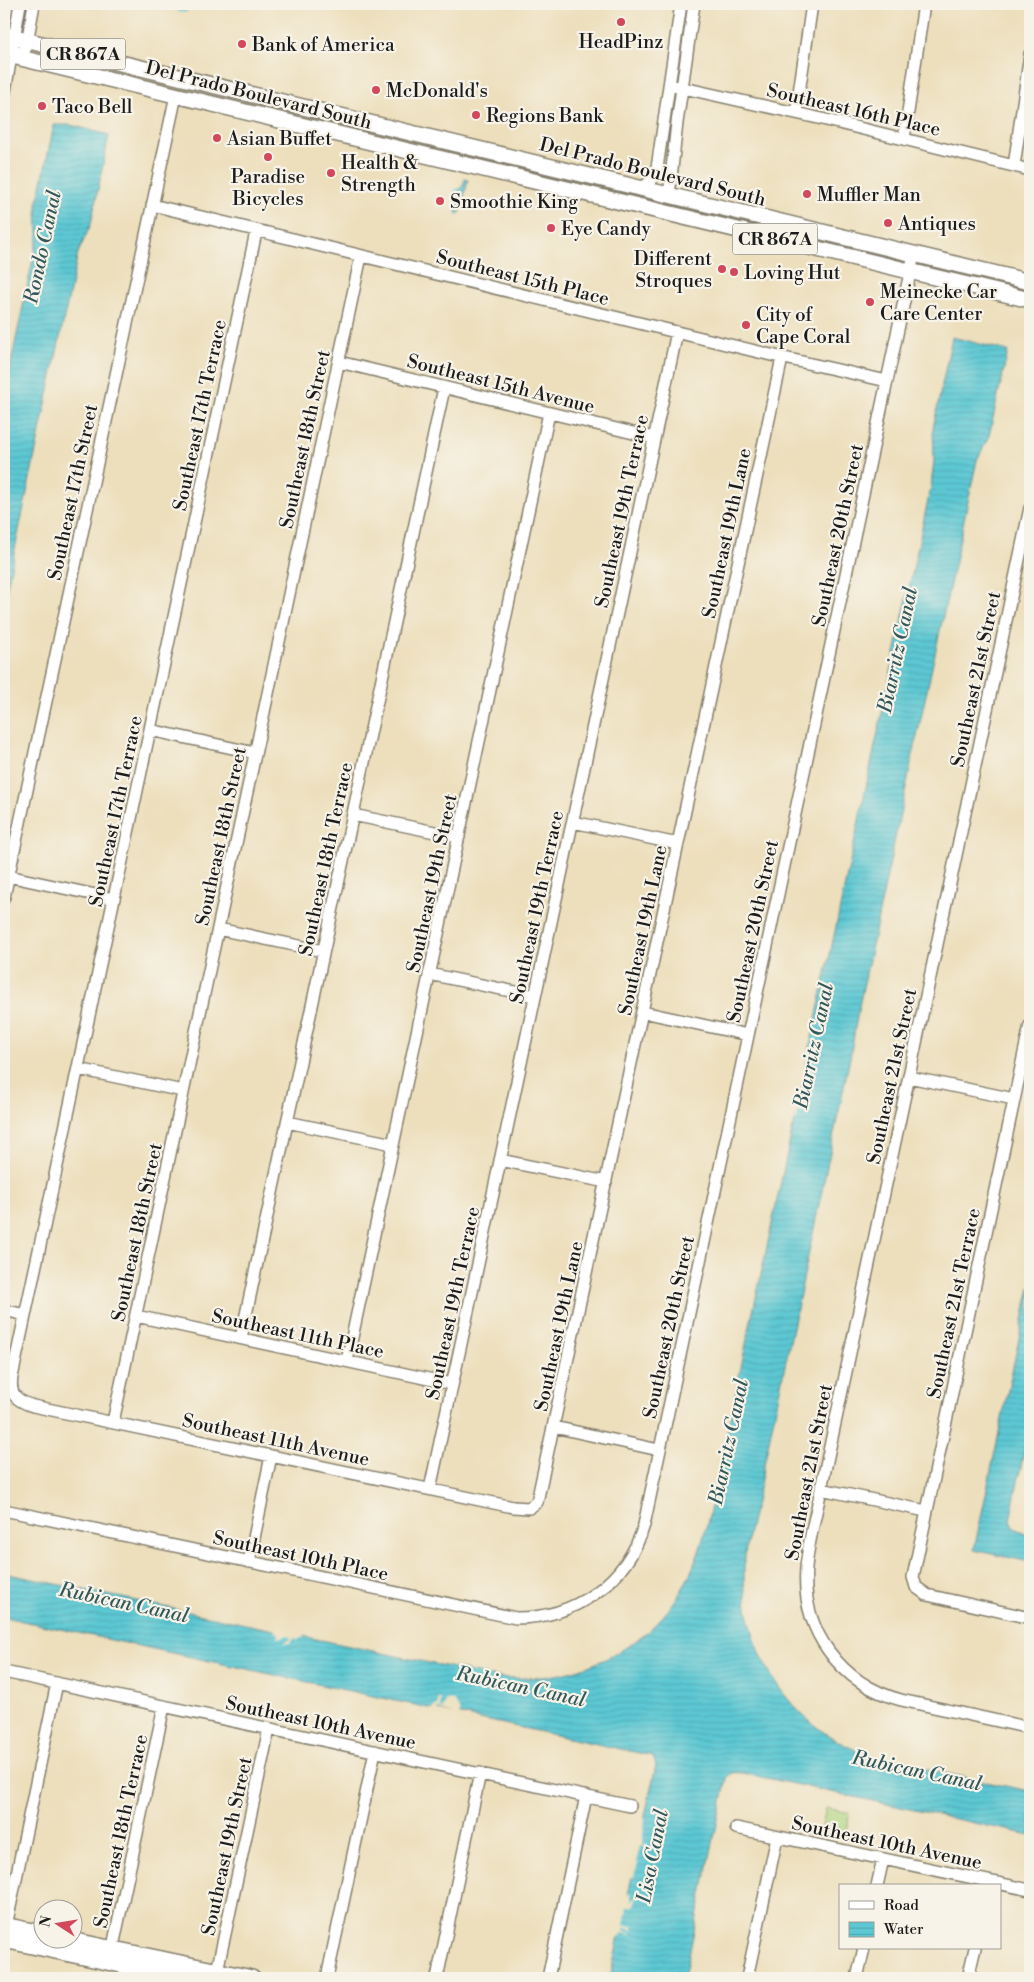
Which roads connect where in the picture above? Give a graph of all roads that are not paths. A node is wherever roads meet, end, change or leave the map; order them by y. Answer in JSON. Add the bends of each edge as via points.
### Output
{"nodes":[{"id":1,"x":20,"y":4,"type":"edge"},
{"id":2,"x":34,"y":4,"type":"edge"},
{"id":3,"x":681,"y":4,"type":"edge"},
{"id":4,"x":694,"y":4,"type":"edge"},
{"id":5,"x":812,"y":4,"type":"edge"},
{"id":6,"x":924,"y":4,"type":"edge"},
{"id":7,"x":16,"y":38,"type":"edge"},
{"id":8,"x":1030,"y":54,"type":"edge"},
{"id":9,"x":8,"y":55,"type":"edge"},
{"id":10,"x":64,"y":68,"type":"junction"},
{"id":11,"x":178,"y":77,"type":"junction"},
{"id":12,"x":670,"y":85,"type":"junction"},
{"id":13,"x":682,"y":87,"type":"junction"},
{"id":14,"x":176,"y":95,"type":"junction"},
{"id":15,"x":4,"y":97,"type":"edge"},
{"id":16,"x":278,"y":101,"type":"junction"},
{"id":17,"x":796,"y":113,"type":"junction"},
{"id":18,"x":904,"y":139,"type":"junction"},
{"id":19,"x":1014,"y":166,"type":"junction"},
{"id":20,"x":1030,"y":170,"type":"edge"},
{"id":21,"x":548,"y":184,"type":"junction"},
{"id":22,"x":637,"y":188,"type":"junction"},
{"id":23,"x":665,"y":195,"type":"junction"},
{"id":24,"x":152,"y":205,"type":"junction"},
{"id":25,"x":256,"y":232,"type":"junction"},
{"id":26,"x":914,"y":254,"type":"junction"},
{"id":27,"x":361,"y":256,"type":"junction"},
{"id":28,"x":911,"y":271,"type":"junction"},
{"id":29,"x":1030,"y":282,"type":"edge"},
{"id":30,"x":1030,"y":300,"type":"edge"},
{"id":31,"x":677,"y":332,"type":"junction"},
{"id":32,"x":782,"y":358,"type":"junction"},
{"id":33,"x":339,"y":362,"type":"junction"},
{"id":34,"x":887,"y":381,"type":"junction"},
{"id":35,"x":444,"y":388,"type":"junction"},
{"id":36,"x":549,"y":413,"type":"junction"},
{"id":37,"x":654,"y":438,"type":"junction"},
{"id":38,"x":1030,"y":508,"type":"edge"},
{"id":39,"x":150,"y":730,"type":"junction"},
{"id":40,"x":255,"y":753,"type":"junction"},
{"id":41,"x":353,"y":815,"type":"junction"},
{"id":42,"x":573,"y":822,"type":"junction"},
{"id":43,"x":459,"y":837,"type":"junction"},
{"id":44,"x":678,"y":844,"type":"junction"},
{"id":45,"x":8,"y":876,"type":"junction"},
{"id":46,"x":4,"y":897,"type":"edge"},
{"id":47,"x":114,"y":899,"type":"junction"},
{"id":48,"x":218,"y":929,"type":"junction"},
{"id":49,"x":323,"y":951,"type":"junction"},
{"id":50,"x":429,"y":974,"type":"junction"},
{"id":51,"x":535,"y":996,"type":"junction"},
{"id":52,"x":643,"y":1012,"type":"junction"},
{"id":53,"x":1030,"y":1025,"type":"edge"},
{"id":54,"x":748,"y":1035,"type":"junction"},
{"id":55,"x":78,"y":1068,"type":"junction"},
{"id":56,"x":909,"y":1076,"type":"junction"},
{"id":57,"x":183,"y":1091,"type":"junction"},
{"id":58,"x":1014,"y":1099,"type":"junction"},
{"id":59,"x":288,"y":1122,"type":"junction"},
{"id":60,"x":393,"y":1144,"type":"junction"},
{"id":61,"x":500,"y":1160,"type":"junction"},
{"id":62,"x":606,"y":1182,"type":"junction"},
{"id":63,"x":4,"y":1310,"type":"edge"},
{"id":64,"x":25,"y":1315,"type":"junction"},
{"id":65,"x":136,"y":1316,"type":"junction"},
{"id":66,"x":241,"y":1338,"type":"junction"},
{"id":67,"x":347,"y":1361,"type":"junction"},
{"id":68,"x":452,"y":1384,"type":"junction"},
{"id":69,"x":15,"y":1398,"type":"joint"},
{"id":70,"x":113,"y":1422,"type":"junction"},
{"id":71,"x":554,"y":1428,"type":"junction"},
{"id":72,"x":659,"y":1450,"type":"junction"},
{"id":73,"x":271,"y":1456,"type":"junction"},
{"id":74,"x":430,"y":1489,"type":"junction"},
{"id":75,"x":821,"y":1489,"type":"junction"},
{"id":76,"x":532,"y":1506,"type":"joint"},
{"id":77,"x":4,"y":1510,"type":"edge"},
{"id":78,"x":926,"y":1511,"type":"junction"},
{"id":79,"x":249,"y":1562,"type":"junction"},
{"id":80,"x":590,"y":1598,"type":"joint"},
{"id":81,"x":1030,"y":1618,"type":"edge"},
{"id":82,"x":4,"y":1672,"type":"edge"},
{"id":83,"x":57,"y":1683,"type":"junction"},
{"id":84,"x":164,"y":1706,"type":"junction"},
{"id":85,"x":269,"y":1728,"type":"junction"},
{"id":86,"x":1030,"y":1728,"type":"edge"},
{"id":87,"x":375,"y":1751,"type":"junction"},
{"id":88,"x":480,"y":1773,"type":"junction"},
{"id":89,"x":586,"y":1796,"type":"junction"},
{"id":90,"x":630,"y":1806,"type":"dead end"},
{"id":91,"x":736,"y":1828,"type":"dead end"},
{"id":92,"x":776,"y":1837,"type":"junction"},
{"id":93,"x":883,"y":1859,"type":"junction"},
{"id":94,"x":877,"y":1884,"type":"edge"},
{"id":95,"x":988,"y":1884,"type":"edge"},
{"id":96,"x":1002,"y":1886,"type":"edge"},
{"id":97,"x":1030,"y":1890,"type":"edge"},
{"id":98,"x":5,"y":1930,"type":"edge"},
{"id":99,"x":32,"y":1933,"type":"edge"},
{"id":100,"x":82,"y":1944,"type":"edge"},
{"id":101,"x":864,"y":1950,"type":"edge"},
{"id":102,"x":974,"y":1950,"type":"edge"},
{"id":103,"x":111,"y":1956,"type":"junction"},
{"id":104,"x":161,"y":1970,"type":"edge"},
{"id":105,"x":217,"y":1971,"type":"junction"},
{"id":106,"x":182,"y":1978,"type":"edge"},
{"id":107,"x":252,"y":1978,"type":"edge"},
{"id":108,"x":327,"y":1978,"type":"edge"},
{"id":109,"x":437,"y":1978,"type":"edge"},
{"id":110,"x":548,"y":1978,"type":"edge"},
{"id":111,"x":747,"y":1978,"type":"edge"},
{"id":112,"x":857,"y":1978,"type":"edge"},
{"id":113,"x":968,"y":1978,"type":"edge"}],
"edges":[{"from":1,"to":7,"type":"street"},
{"from":2,"to":7,"type":"street"},
{"from":3,"to":12,"type":"street"},
{"from":4,"to":13,"type":"street"},
{"from":5,"to":17,"type":"street"},
{"from":6,"to":18,"type":"street"},
{"from":7,"to":9,"type":"street","via":[[24,52]]},
{"from":7,"to":11,"type":"main road","name":"Del Prado Boulevard South","number":"CR 867A"},
{"from":8,"to":19,"type":"street"},
{"from":9,"to":10,"type":"main road","name":"Del Prado Boulevard South","number":"CR 867A"},
{"from":9,"to":15,"type":"street"},
{"from":10,"to":11,"type":"main road","via":[[105,70],[157,82]]},
{"from":10,"to":14,"type":"main road","name":"Del Prado Boulevard South","number":"CR 867A"},
{"from":11,"to":16,"type":"main road","name":"Del Prado Boulevard South","number":"CR 867A"},
{"from":12,"to":13,"type":"street","name":"Southeast 16th Place"},
{"from":12,"to":22,"type":"street","via":[[655,175],[646,186]]},
{"from":13,"to":17,"type":"street","name":"Southeast 16th Place"},
{"from":13,"to":23,"type":"street","via":[[670,187]]},
{"from":14,"to":16,"type":"main road","via":[[191,89],[242,100]]},
{"from":14,"to":21,"type":"main road","name":"Del Prado Boulevard South","number":"CR 867A"},
{"from":14,"to":24,"type":"street","name":"Southeast 17th Street"},
{"from":16,"to":22,"type":"main road","name":"Del Prado Boulevard South","number":"CR 867A"},
{"from":17,"to":18,"type":"street","name":"Southeast 16th Place"},
{"from":18,"to":19,"type":"street","name":"Southeast 16th Place"},
{"from":19,"to":20,"type":"street","name":"Southeast 16th Place"},
{"from":21,"to":23,"type":"main road","via":[[579,184],[648,199]]},
{"from":21,"to":28,"type":"main road","name":"Del Prado Boulevard South","number":"CR 867A"},
{"from":22,"to":23,"type":"main road","name":"Del Prado Boulevard South","number":"CR 867A"},
{"from":23,"to":26,"type":"main road","name":"Del Prado Boulevard South","number":"CR 867A"},
{"from":24,"to":25,"type":"street","name":"Southeast 15th Place"},
{"from":24,"to":45,"type":"street","name":"Southeast 17th Street"},
{"from":25,"to":27,"type":"street","name":"Southeast 15th Place"},
{"from":25,"to":39,"type":"street","name":"Southeast 17th Terrace"},
{"from":26,"to":28,"type":"street","name":"Southeast 20th Street"},
{"from":26,"to":29,"type":"main road","name":"Del Prado Boulevard South","number":"CR 867A"},
{"from":27,"to":31,"type":"street","name":"Southeast 15th Place"},
{"from":27,"to":33,"type":"street","name":"Southeast 18th Street"},
{"from":28,"to":30,"type":"main road","name":"Del Prado Boulevard South","number":"CR 867A"},
{"from":28,"to":34,"type":"street","name":"Southeast 20th Street"},
{"from":31,"to":32,"type":"street","name":"Southeast 15th Place"},
{"from":31,"to":37,"type":"street","name":"Southeast 19th Terrace"},
{"from":32,"to":34,"type":"street","name":"Southeast 15th Place"},
{"from":32,"to":44,"type":"street","name":"Southeast 19th Lane"},
{"from":33,"to":35,"type":"street","name":"Southeast 15th Avenue"},
{"from":33,"to":40,"type":"street","name":"Southeast 18th Street"},
{"from":34,"to":54,"type":"street","name":"Southeast 20th Street"},
{"from":35,"to":36,"type":"street","name":"Southeast 15th Avenue"},
{"from":35,"to":41,"type":"street","name":"Southeast 18th Terrace"},
{"from":36,"to":37,"type":"street","name":"Southeast 15th Avenue"},
{"from":36,"to":43,"type":"street","name":"Southeast 19th Street"},
{"from":37,"to":42,"type":"street","name":"Southeast 19th Terrace"},
{"from":38,"to":56,"type":"street","name":"Southeast 21st Street"},
{"from":39,"to":40,"type":"street"},
{"from":39,"to":47,"type":"street","name":"Southeast 17th Terrace"},
{"from":40,"to":48,"type":"street","name":"Southeast 18th Street"},
{"from":41,"to":43,"type":"street"},
{"from":41,"to":49,"type":"street","name":"Southeast 18th Terrace"},
{"from":42,"to":44,"type":"street"},
{"from":42,"to":51,"type":"street","name":"Southeast 19th Terrace"},
{"from":43,"to":50,"type":"street","name":"Southeast 19th Street"},
{"from":44,"to":52,"type":"street","name":"Southeast 19th Lane"},
{"from":45,"to":46,"type":"street","name":"Southeast 17th Street"},
{"from":45,"to":47,"type":"street"},
{"from":47,"to":55,"type":"street","name":"Southeast 17th Terrace"},
{"from":48,"to":49,"type":"street"},
{"from":48,"to":57,"type":"street","name":"Southeast 18th Street"},
{"from":49,"to":59,"type":"street","name":"Southeast 18th Terrace"},
{"from":50,"to":51,"type":"street"},
{"from":50,"to":60,"type":"street","name":"Southeast 19th Street"},
{"from":51,"to":61,"type":"street","name":"Southeast 19th Terrace"},
{"from":52,"to":54,"type":"street"},
{"from":52,"to":62,"type":"street","name":"Southeast 19th Lane"},
{"from":53,"to":58,"type":"street","name":"Southeast 21st Terrace"},
{"from":54,"to":72,"type":"street","name":"Southeast 20th Street"},
{"from":55,"to":57,"type":"street"},
{"from":55,"to":64,"type":"street","name":"Southeast 17th Terrace"},
{"from":56,"to":58,"type":"street"},
{"from":56,"to":75,"type":"street","name":"Southeast 21st Street"},
{"from":57,"to":65,"type":"street","name":"Southeast 18th Street"},
{"from":58,"to":78,"type":"street","name":"Southeast 21st Terrace"},
{"from":59,"to":60,"type":"street"},
{"from":59,"to":66,"type":"street","name":"Southeast 18th Terrace"},
{"from":60,"to":67,"type":"street","name":"Southeast 19th Street"},
{"from":61,"to":62,"type":"street"},
{"from":61,"to":68,"type":"street","name":"Southeast 19th Terrace"},
{"from":62,"to":71,"type":"street","name":"Southeast 19th Lane"},
{"from":63,"to":64,"type":"street"},
{"from":64,"to":69,"type":"street","name":"Southeast 17th Terrace","via":[[11,1382]]},
{"from":65,"to":66,"type":"street","name":"Southeast 11th Place"},
{"from":65,"to":70,"type":"street","name":"Southeast 18th Street"},
{"from":66,"to":67,"type":"street","name":"Southeast 11th Place"},
{"from":67,"to":68,"type":"street","name":"Southeast 11th Place"},
{"from":68,"to":74,"type":"street","name":"Southeast 19th Terrace"},
{"from":69,"to":70,"type":"street","name":"Southeast 11th Avenue","via":[[26,1404]]},
{"from":70,"to":73,"type":"street","name":"Southeast 11th Avenue"},
{"from":71,"to":72,"type":"street"},
{"from":71,"to":76,"type":"street","name":"Southeast 19th Lane","via":[[539,1497]]},
{"from":72,"to":80,"type":"street","name":"Southeast 20th Street","via":[[639,1541],[617,1574]]},
{"from":73,"to":74,"type":"street","name":"Southeast 11th Avenue"},
{"from":73,"to":79,"type":"street"},
{"from":74,"to":76,"type":"street","name":"Southeast 11th Avenue","via":[[517,1508]]},
{"from":75,"to":78,"type":"street"},
{"from":75,"to":86,"type":"street","name":"Southeast 21st Street","via":[[806,1560],[805,1581],[813,1622],[826,1648],[850,1675],[881,1694]]},
{"from":77,"to":79,"type":"street","name":"Southeast 10th Place"},
{"from":78,"to":81,"type":"street","name":"Southeast 21st Terrace","via":[[913,1573],[920,1592]]},
{"from":79,"to":80,"type":"street","name":"Southeast 10th Place","via":[[510,1617],[549,1614]]},
{"from":82,"to":83,"type":"street","name":"Southeast 10th Avenue"},
{"from":83,"to":84,"type":"street","name":"Southeast 10th Avenue"},
{"from":83,"to":98,"type":"street"},
{"from":84,"to":85,"type":"street","name":"Southeast 10th Avenue"},
{"from":84,"to":103,"type":"street","name":"Southeast 18th Terrace"},
{"from":85,"to":87,"type":"street","name":"Southeast 10th Avenue"},
{"from":85,"to":105,"type":"street","name":"Southeast 19th Street"},
{"from":87,"to":88,"type":"street","name":"Southeast 10th Avenue"},
{"from":87,"to":108,"type":"street"},
{"from":88,"to":89,"type":"street","name":"Southeast 10th Avenue"},
{"from":88,"to":109,"type":"street"},
{"from":89,"to":90,"type":"street","name":"Southeast 10th Avenue"},
{"from":89,"to":110,"type":"street"},
{"from":91,"to":92,"type":"street","name":"Southeast 10th Avenue"},
{"from":92,"to":93,"type":"street","name":"Southeast 10th Avenue"},
{"from":92,"to":111,"type":"street"},
{"from":93,"to":94,"type":"street"},
{"from":93,"to":95,"type":"street","name":"Southeast 10th Avenue"},
{"from":96,"to":97,"type":"street","name":"Southeast 10th Avenue"},
{"from":98,"to":99,"type":"main road"},
{"from":98,"to":103,"type":"main road"},
{"from":100,"to":103,"type":"main road"},
{"from":101,"to":112,"type":"street"},
{"from":102,"to":113,"type":"street"},
{"from":103,"to":104,"type":"main road"},
{"from":104,"to":105,"type":"main road"},
{"from":104,"to":106,"type":"main road"},
{"from":105,"to":107,"type":"main road"}]}
